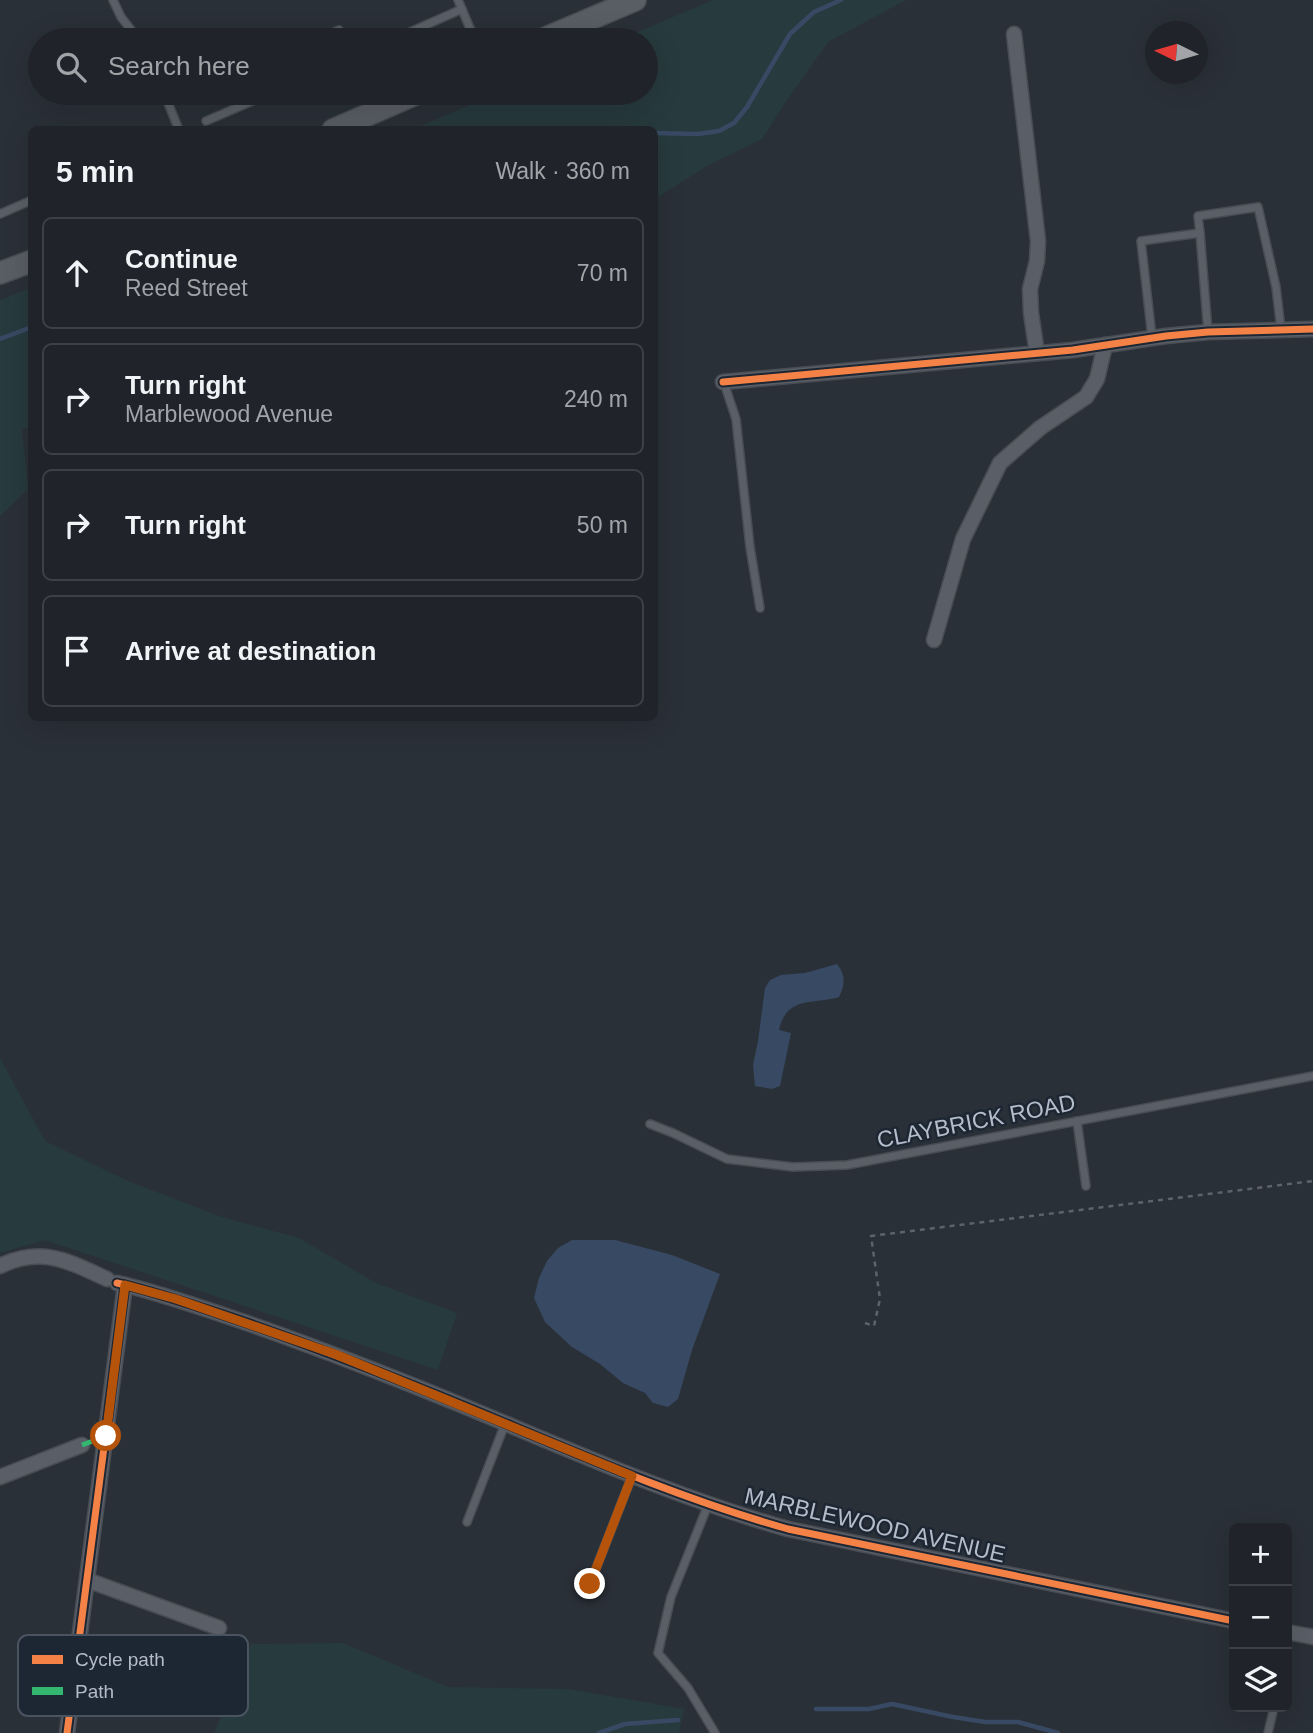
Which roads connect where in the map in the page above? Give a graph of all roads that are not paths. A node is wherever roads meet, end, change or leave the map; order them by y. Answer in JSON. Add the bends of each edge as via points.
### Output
{"nodes":[{"id":1,"x":113,"y":0,"type":"edge"},
{"id":2,"x":458,"y":0,"type":"edge"},
{"id":3,"x":635,"y":0,"type":"edge"},
{"id":4,"x":462,"y":9,"type":"junction"},
{"id":5,"x":130,"y":28,"type":"edge"},
{"id":6,"x":419,"y":28,"type":"edge"},
{"id":7,"x":470,"y":28,"type":"edge"},
{"id":8,"x":569,"y":28,"type":"edge"},
{"id":9,"x":1014,"y":34,"type":"dead end"},
{"id":10,"x":169,"y":105,"type":"edge"},
{"id":11,"x":243,"y":105,"type":"edge"},
{"id":12,"x":390,"y":105,"type":"edge"},
{"id":13,"x":206,"y":121,"type":"dead end"},
{"id":14,"x":177,"y":126,"type":"edge"},
{"id":15,"x":342,"y":126,"type":"edge"},
{"id":16,"x":28,"y":203,"type":"edge"},
{"id":17,"x":0,"y":214,"type":"edge"},
{"id":18,"x":1200,"y":233,"type":"junction"},
{"id":19,"x":28,"y":262,"type":"edge"},
{"id":20,"x":0,"y":273,"type":"edge"},
{"id":21,"x":1313,"y":329,"type":"edge"},
{"id":22,"x":1281,"y":330,"type":"junction"},
{"id":23,"x":1208,"y":332,"type":"junction"},
{"id":24,"x":1152,"y":337,"type":"junction"},
{"id":25,"x":1105,"y":345,"type":"junction"},
{"id":26,"x":1037,"y":353,"type":"junction"},
{"id":27,"x":723,"y":382,"type":"joint"},
{"id":28,"x":760,"y":608,"type":"dead end"},
{"id":29,"x":934,"y":640,"type":"dead end"},
{"id":30,"x":1313,"y":1076,"type":"edge"},
{"id":31,"x":1077,"y":1121,"type":"junction"},
{"id":32,"x":650,"y":1124,"type":"dead end"},
{"id":33,"x":1086,"y":1186,"type":"dead end"},
{"id":34,"x":0,"y":1266,"type":"edge"},
{"id":35,"x":116,"y":1282,"type":"junction"},
{"id":36,"x":505,"y":1424,"type":"junction"},
{"id":37,"x":82,"y":1445,"type":"dead end"},
{"id":38,"x":632,"y":1476,"type":"junction"},
{"id":39,"x":0,"y":1477,"type":"edge"},
{"id":40,"x":708,"y":1505,"type":"junction"},
{"id":41,"x":467,"y":1522,"type":"dead end"},
{"id":42,"x":87,"y":1580,"type":"junction"},
{"id":43,"x":590,"y":1584,"type":"dead end"},
{"id":44,"x":1229,"y":1620,"type":"edge"},
{"id":45,"x":219,"y":1628,"type":"dead end"},
{"id":46,"x":1292,"y":1633,"type":"edge"},
{"id":47,"x":80,"y":1635,"type":"edge"},
{"id":48,"x":1313,"y":1637,"type":"edge"},
{"id":49,"x":1273,"y":1712,"type":"edge"},
{"id":50,"x":715,"y":1733,"type":"edge"},
{"id":51,"x":1268,"y":1733,"type":"edge"}],
"edges":[{"from":1,"to":5,"type":"lane"},
{"from":2,"to":4,"type":"lane"},
{"from":3,"to":8,"type":"street"},
{"from":4,"to":6,"type":"lane"},
{"from":4,"to":7,"type":"lane"},
{"from":9,"to":26,"type":"street","via":[[1038,242],[1030,289]]},
{"from":10,"to":14,"type":"lane"},
{"from":11,"to":13,"type":"lane"},
{"from":12,"to":15,"type":"street"},
{"from":16,"to":17,"type":"lane"},
{"from":18,"to":22,"type":"lane","via":[[1198,216],[1258,207]]},
{"from":18,"to":23,"type":"lane"},
{"from":18,"to":24,"type":"lane","via":[[1141,241]]},
{"from":19,"to":20,"type":"street"},
{"from":21,"to":22,"type":"street"},
{"from":22,"to":23,"type":"street"},
{"from":23,"to":24,"type":"street"},
{"from":24,"to":25,"type":"street"},
{"from":25,"to":26,"type":"street"},
{"from":25,"to":29,"type":"street","via":[[1097,379],[1086,397],[999,463],[963,539]]},
{"from":26,"to":27,"type":"street"},
{"from":27,"to":28,"type":"lane","via":[[736,419]]},
{"from":30,"to":31,"type":"lane","name":"CLAYBRICK ROAD"},
{"from":31,"to":32,"type":"lane","name":"CLAYBRICK ROAD","via":[[847,1165],[793,1167],[727,1159]]},
{"from":31,"to":33,"type":"lane"},
{"from":34,"to":35,"type":"street","name":"MARBLEWOOD AVENUE","via":[[29,1256],[47,1256]]},
{"from":35,"to":36,"type":"street","name":"MARBLEWOOD AVENUE","via":[[335,1354]]},
{"from":35,"to":42,"type":"street"},
{"from":36,"to":38,"type":"street","name":"MARBLEWOOD AVENUE"},
{"from":36,"to":41,"type":"lane"},
{"from":37,"to":39,"type":"street"},
{"from":38,"to":40,"type":"street","name":"MARBLEWOOD AVENUE"},
{"from":38,"to":43,"type":"lane"},
{"from":40,"to":44,"type":"street","name":"MARBLEWOOD AVENUE","via":[[788,1529]]},
{"from":40,"to":50,"type":"lane","via":[[671,1597],[658,1653],[688,1688]]},
{"from":42,"to":45,"type":"street"},
{"from":42,"to":47,"type":"street"},
{"from":46,"to":48,"type":"street"},
{"from":49,"to":51,"type":"lane"}]}
